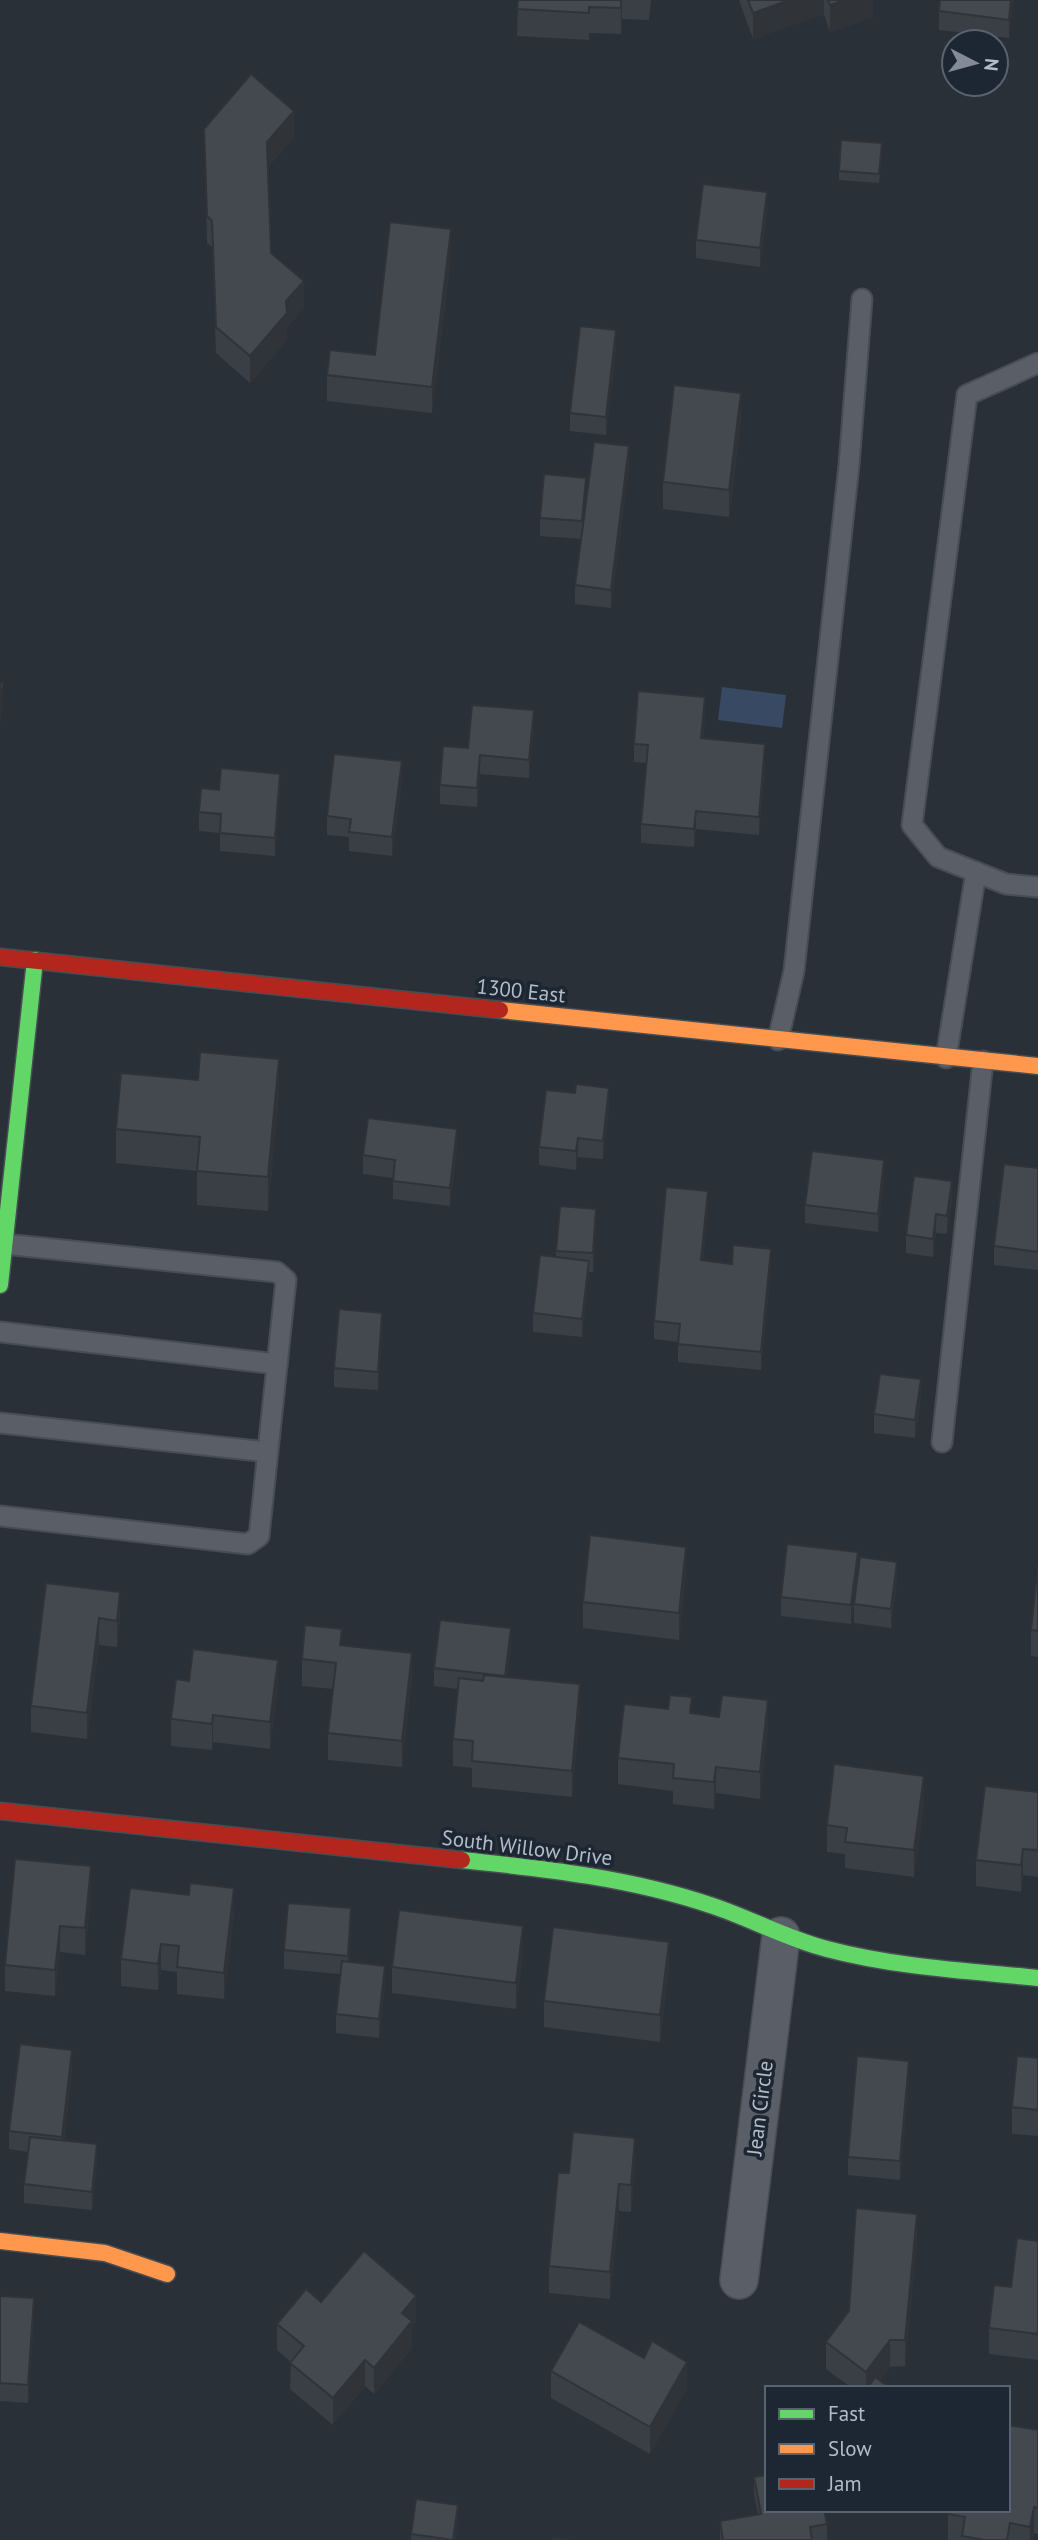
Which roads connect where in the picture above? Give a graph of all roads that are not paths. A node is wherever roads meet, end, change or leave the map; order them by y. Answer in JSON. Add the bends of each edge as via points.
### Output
{"nodes":[{"id":1,"x":862,"y":299,"type":"dead end"},
{"id":2,"x":1038,"y":363,"type":"edge"},
{"id":3,"x":976,"y":872,"type":"junction"},
{"id":4,"x":1038,"y":887,"type":"edge"},
{"id":5,"x":0,"y":957,"type":"edge"},
{"id":6,"x":35,"y":960,"type":"junction"},
{"id":7,"x":778,"y":1040,"type":"junction"},
{"id":8,"x":946,"y":1058,"type":"junction"},
{"id":9,"x":983,"y":1062,"type":"junction"},
{"id":10,"x":1038,"y":1066,"type":"edge"},
{"id":11,"x":4,"y":1244,"type":"junction"},
{"id":12,"x":0,"y":1285,"type":"edge"},
{"id":13,"x":0,"y":1332,"type":"edge"},
{"id":14,"x":277,"y":1364,"type":"junction"},
{"id":15,"x":0,"y":1423,"type":"edge"},
{"id":16,"x":942,"y":1442,"type":"dead end"},
{"id":17,"x":268,"y":1452,"type":"junction"},
{"id":18,"x":0,"y":1516,"type":"edge"},
{"id":19,"x":0,"y":1811,"type":"edge"},
{"id":20,"x":781,"y":1936,"type":"junction"},
{"id":21,"x":1038,"y":1978,"type":"edge"},
{"id":22,"x":0,"y":2241,"type":"edge"},
{"id":23,"x":167,"y":2273,"type":"dead end"},
{"id":24,"x":739,"y":2280,"type":"dead end"}],
"edges":[{"from":1,"to":7,"type":"lane","via":[[849,465],[794,971]]},
{"from":2,"to":3,"type":"lane","via":[[967,395],[912,825],[938,856]]},
{"from":3,"to":4,"type":"lane","via":[[1006,884]]},
{"from":3,"to":8,"type":"lane"},
{"from":5,"to":6,"type":"street","name":"1300 East"},
{"from":6,"to":7,"type":"street","name":"1300 East"},
{"from":6,"to":11,"type":"street"},
{"from":7,"to":8,"type":"street","name":"1300 East"},
{"from":8,"to":9,"type":"street","name":"1300 East"},
{"from":9,"to":10,"type":"street","name":"1300 East"},
{"from":9,"to":16,"type":"lane"},
{"from":11,"to":12,"type":"street"},
{"from":11,"to":14,"type":"lane","via":[[277,1272],[286,1280]]},
{"from":13,"to":14,"type":"lane"},
{"from":14,"to":17,"type":"lane"},
{"from":15,"to":17,"type":"lane"},
{"from":17,"to":18,"type":"lane","via":[[259,1536],[248,1544]]},
{"from":19,"to":20,"type":"street","name":"South Willow Drive","via":[[591,1874],[713,1906]]},
{"from":20,"to":21,"type":"street","name":"South Willow Drive","via":[[851,1954]]},
{"from":20,"to":24,"type":"street","name":"Jean Circle"},
{"from":22,"to":23,"type":"street","via":[[105,2253]]}]}
